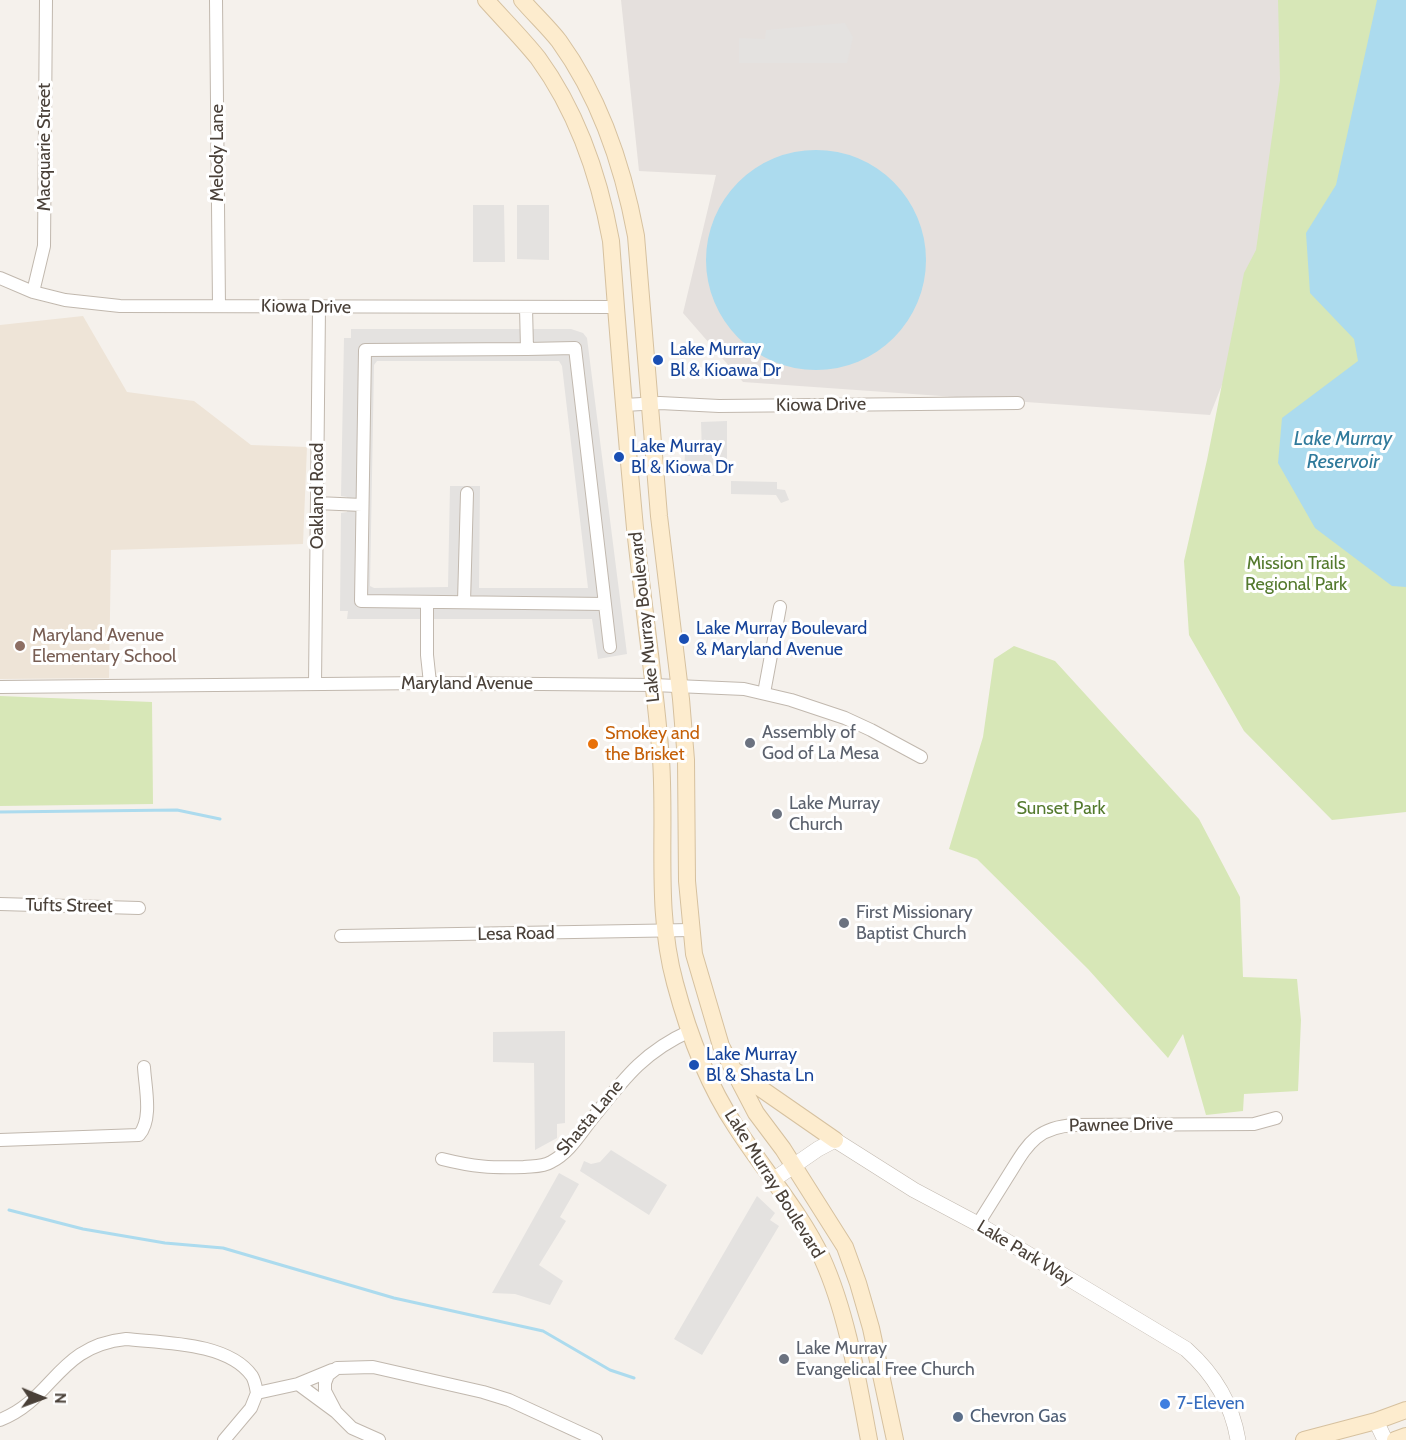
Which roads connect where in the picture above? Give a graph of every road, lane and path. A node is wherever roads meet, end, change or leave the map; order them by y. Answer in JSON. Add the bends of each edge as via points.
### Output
{"nodes":[{"id":1,"x":46,"y":0,"type":"edge"},
{"id":2,"x":216,"y":0,"type":"edge"},
{"id":3,"x":486,"y":0,"type":"edge"},
{"id":4,"x":522,"y":0,"type":"edge"},
{"id":5,"x":0,"y":278,"type":"edge"},
{"id":6,"x":33,"y":292,"type":"junction"},
{"id":7,"x":219,"y":306,"type":"junction"},
{"id":8,"x":526,"y":307,"type":"junction"},
{"id":9,"x":616,"y":307,"type":"junction"},
{"id":10,"x":319,"y":308,"type":"junction"},
{"id":11,"x":527,"y":349,"type":"junction"},
{"id":12,"x":1018,"y":403,"type":"dead end"},
{"id":13,"x":649,"y":404,"type":"junction"},
{"id":14,"x":624,"y":405,"type":"junction"},
{"id":15,"x":467,"y":493,"type":"dead end"},
{"id":16,"x":317,"y":503,"type":"junction"},
{"id":17,"x":362,"y":506,"type":"junction"},
{"id":18,"x":427,"y":602,"type":"junction"},
{"id":19,"x":464,"y":602,"type":"junction"},
{"id":20,"x":605,"y":604,"type":"junction"},
{"id":21,"x":780,"y":607,"type":"dead end"},
{"id":22,"x":610,"y":647,"type":"dead end"},
{"id":23,"x":430,"y":683,"type":"junction"},
{"id":24,"x":315,"y":684,"type":"junction"},
{"id":25,"x":654,"y":685,"type":"junction"},
{"id":26,"x":0,"y":687,"type":"edge"},
{"id":27,"x":680,"y":687,"type":"junction"},
{"id":28,"x":764,"y":693,"type":"junction"},
{"id":29,"x":921,"y":757,"type":"dead end"},
{"id":30,"x":0,"y":904,"type":"edge"},
{"id":31,"x":139,"y":908,"type":"dead end"},
{"id":32,"x":691,"y":930,"type":"junction"},
{"id":33,"x":666,"y":931,"type":"junction"},
{"id":34,"x":341,"y":936,"type":"dead end"},
{"id":35,"x":690,"y":1031,"type":"junction"},
{"id":36,"x":144,"y":1067,"type":"dead end"},
{"id":37,"x":734,"y":1070,"type":"junction"},
{"id":38,"x":1276,"y":1118,"type":"dead end"},
{"id":39,"x":0,"y":1140,"type":"edge"},
{"id":40,"x":835,"y":1140,"type":"junction"},
{"id":41,"x":442,"y":1159,"type":"dead end"},
{"id":42,"x":794,"y":1166,"type":"junction"},
{"id":43,"x":773,"y":1180,"type":"junction"},
{"id":44,"x":978,"y":1224,"type":"junction"},
{"id":45,"x":334,"y":1370,"type":"junction"},
{"id":46,"x":298,"y":1384,"type":"junction"},
{"id":47,"x":257,"y":1394,"type":"junction"},
{"id":48,"x":1406,"y":1410,"type":"edge"},
{"id":49,"x":336,"y":1412,"type":"junction"},
{"id":50,"x":0,"y":1420,"type":"edge"},
{"id":51,"x":1376,"y":1421,"type":"junction"},
{"id":52,"x":1406,"y":1436,"type":"edge"},
{"id":53,"x":224,"y":1440,"type":"edge"},
{"id":54,"x":379,"y":1440,"type":"edge"},
{"id":55,"x":596,"y":1440,"type":"edge"},
{"id":56,"x":869,"y":1440,"type":"edge"},
{"id":57,"x":895,"y":1440,"type":"edge"},
{"id":58,"x":1238,"y":1440,"type":"edge"},
{"id":59,"x":1304,"y":1440,"type":"edge"},
{"id":60,"x":1385,"y":1440,"type":"edge"},
{"id":61,"x":1395,"y":1440,"type":"edge"}],
"edges":[{"from":1,"to":6,"type":"street","name":"Macquarie Street","via":[[44,246]]},
{"from":2,"to":7,"type":"street","name":"Melody Lane"},
{"from":3,"to":9,"type":"main road","name":"Lake Murray Boulevard","via":[[537,58],[563,96],[584,139],[604,203]]},
{"from":4,"to":13,"type":"main road","name":"Lake Murray Boulevard","via":[[558,41],[583,80],[608,130],[620,168],[636,239]]},
{"from":5,"to":6,"type":"street","name":"Kiowa Drive"},
{"from":6,"to":7,"type":"street","name":"Kiowa Drive","via":[[120,306]]},
{"from":7,"to":10,"type":"street","name":"Kiowa Drive"},
{"from":8,"to":9,"type":"street","name":"Kiowa Drive"},
{"from":8,"to":10,"type":"street","name":"Kiowa Drive"},
{"from":8,"to":11,"type":"street"},
{"from":9,"to":14,"type":"main road","name":"Lake Murray Boulevard"},
{"from":10,"to":16,"type":"street","name":"Oakland Road"},
{"from":11,"to":17,"type":"street","via":[[364,350]]},
{"from":11,"to":20,"type":"street","via":[[575,348]]},
{"from":12,"to":13,"type":"street","name":"Kiowa Drive"},
{"from":13,"to":14,"type":"street","name":"Kiowa Drive"},
{"from":13,"to":27,"type":"main road","name":"Lake Murray Boulevard"},
{"from":14,"to":25,"type":"main road","name":"Lake Murray Boulevard"},
{"from":15,"to":19,"type":"street"},
{"from":16,"to":17,"type":"street"},
{"from":16,"to":24,"type":"street","name":"Oakland Road"},
{"from":17,"to":18,"type":"street","via":[[361,601]]},
{"from":18,"to":19,"type":"street"},
{"from":18,"to":23,"type":"street"},
{"from":19,"to":20,"type":"street"},
{"from":20,"to":22,"type":"street"},
{"from":21,"to":28,"type":"street"},
{"from":23,"to":24,"type":"street","name":"Maryland Avenue"},
{"from":23,"to":25,"type":"street","name":"Maryland Avenue"},
{"from":24,"to":26,"type":"street","name":"Maryland Avenue"},
{"from":25,"to":27,"type":"street","name":"Maryland Avenue"},
{"from":25,"to":33,"type":"main road","name":"Lake Murray Boulevard","via":[[661,760]]},
{"from":27,"to":28,"type":"street","name":"Maryland Avenue"},
{"from":27,"to":32,"type":"main road","name":"Lake Murray Boulevard"},
{"from":28,"to":29,"type":"street","name":"Maryland Avenue","via":[[845,718]]},
{"from":30,"to":31,"type":"street","name":"Tufts Street"},
{"from":32,"to":33,"type":"street","name":"Lesa Road"},
{"from":32,"to":37,"type":"main road","name":"Lake Murray Boulevard","via":[[706,999],[721,1046]]},
{"from":33,"to":34,"type":"street","name":"Lesa Road"},
{"from":33,"to":35,"type":"main road","name":"Lake Murray Boulevard","via":[[675,983]]},
{"from":35,"to":41,"type":"street","name":"Shasta Lane","via":[[674,1038],[628,1073],[570,1148],[551,1162],[542,1166],[490,1168]]},
{"from":35,"to":43,"type":"main road","name":"Lake Murray Boulevard","via":[[734,1125]]},
{"from":36,"to":39,"type":"street","via":[[146,1115],[139,1134]]},
{"from":37,"to":40,"type":"main road"},
{"from":37,"to":42,"type":"main road","name":"Lake Murray Boulevard","via":[[756,1113]]},
{"from":38,"to":44,"type":"street","name":"Pawnee Drive","via":[[1254,1124],[1075,1125],[1051,1130],[1022,1152]]},
{"from":40,"to":42,"type":"street"},
{"from":40,"to":44,"type":"street","name":"Lake Park Way","via":[[914,1190]]},
{"from":42,"to":43,"type":"street"},
{"from":42,"to":57,"type":"main road","name":"Lake Murray Boulevard","via":[[848,1256],[871,1328]]},
{"from":43,"to":56,"type":"main road","name":"Lake Murray Boulevard","via":[[821,1257],[845,1328]]},
{"from":44,"to":58,"type":"street","name":"Lake Park Way","via":[[1186,1349],[1223,1394],[1235,1421]]},
{"from":45,"to":46,"type":"street"},
{"from":45,"to":49,"type":"street","via":[[324,1387]]},
{"from":45,"to":55,"type":"street","via":[[372,1367],[483,1392]]},
{"from":46,"to":47,"type":"street"},
{"from":46,"to":49,"type":"street"},
{"from":47,"to":50,"type":"street","via":[[253,1377],[246,1370],[214,1351],[114,1340],[82,1352],[28,1404]]},
{"from":47,"to":53,"type":"street","via":[[251,1408]]},
{"from":48,"to":51,"type":"main road"},
{"from":49,"to":54,"type":"street","via":[[352,1428]]},
{"from":51,"to":59,"type":"main road"},
{"from":51,"to":60,"type":"street"},
{"from":52,"to":61,"type":"main road"}]}
